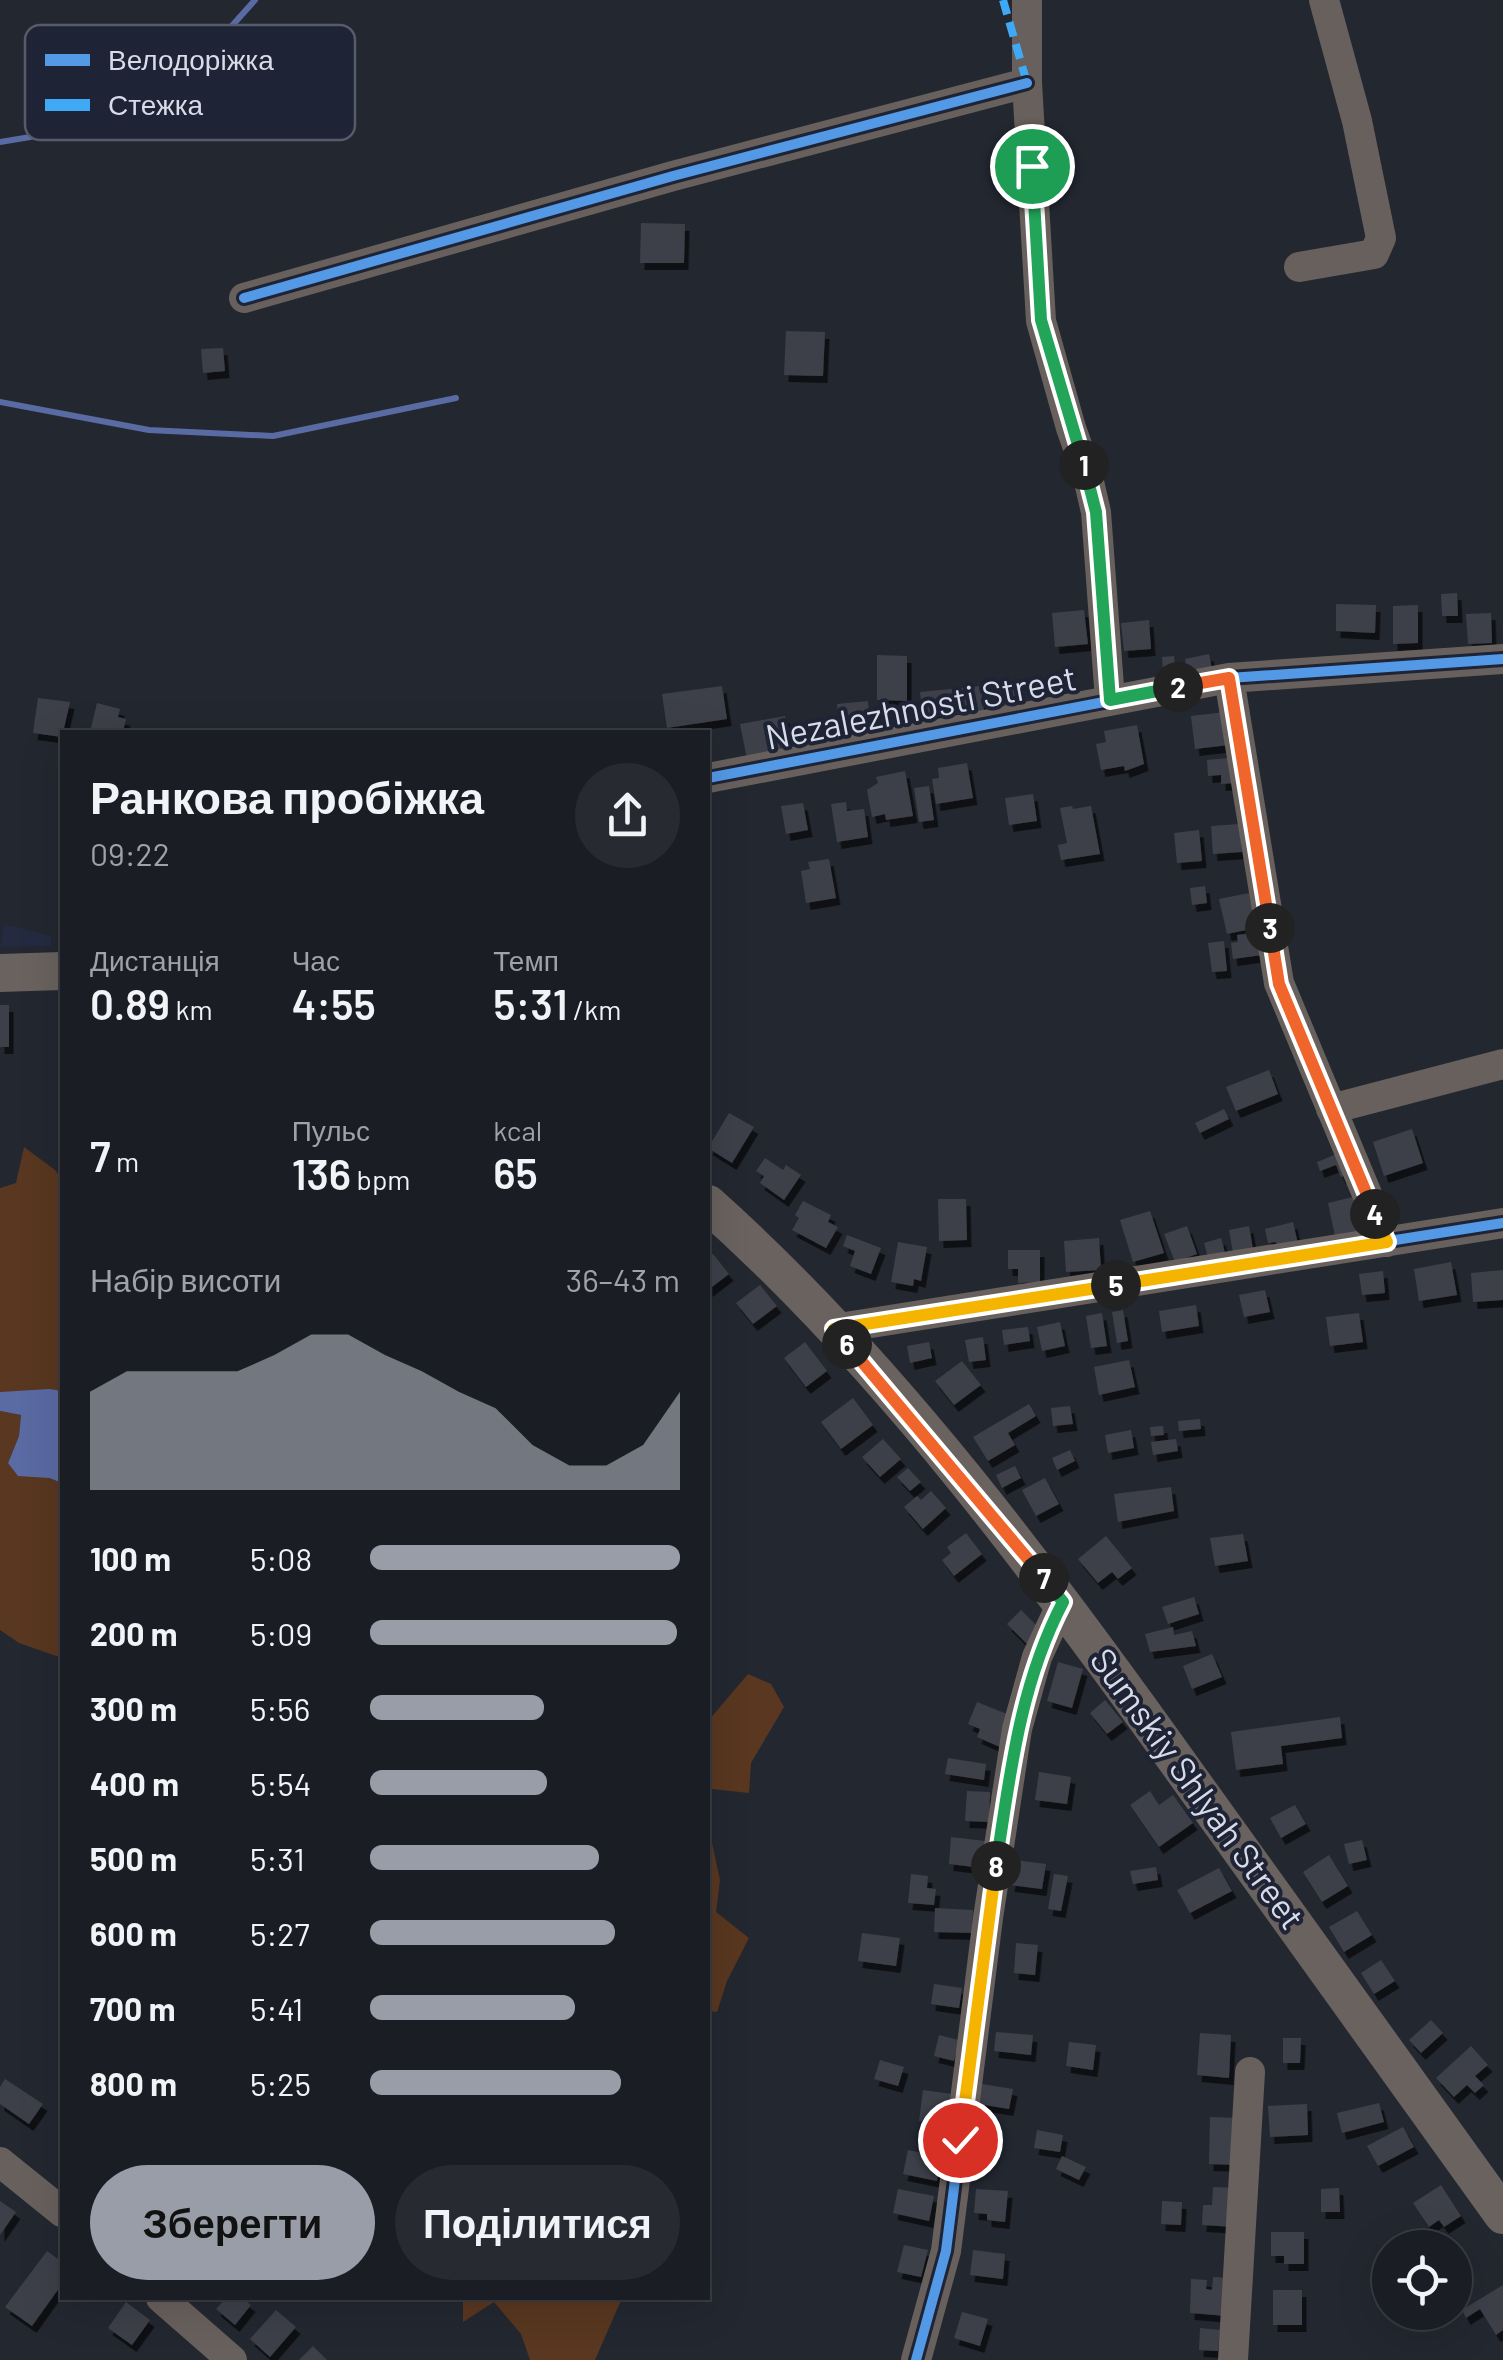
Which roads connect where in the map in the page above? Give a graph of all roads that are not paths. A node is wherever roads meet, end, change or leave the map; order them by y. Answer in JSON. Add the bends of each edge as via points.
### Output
{"nodes":[{"id":1,"x":1027,"y":0,"type":"edge"},
{"id":2,"x":1324,"y":0,"type":"edge"},
{"id":3,"x":1027,"y":83,"type":"junction"},
{"id":4,"x":1299,"y":267,"type":"dead end"},
{"id":5,"x":244,"y":298,"type":"dead end"},
{"id":6,"x":1503,"y":658,"type":"edge"},
{"id":7,"x":1229,"y":678,"type":"junction"},
{"id":8,"x":1110,"y":700,"type":"junction"},
{"id":9,"x":710,"y":778,"type":"edge"},
{"id":10,"x":60,"y":971,"type":"edge"},
{"id":11,"x":0,"y":973,"type":"edge"},
{"id":12,"x":1503,"y":1064,"type":"edge"},
{"id":13,"x":1332,"y":1109,"type":"junction"},
{"id":14,"x":710,"y":1206,"type":"edge"},
{"id":15,"x":1503,"y":1223,"type":"edge"},
{"id":16,"x":1387,"y":1242,"type":"junction"},
{"id":17,"x":834,"y":1329,"type":"junction"},
{"id":18,"x":1063,"y":1602,"type":"junction"},
{"id":19,"x":1250,"y":2072,"type":"dead end"},
{"id":20,"x":0,"y":2162,"type":"edge"},
{"id":21,"x":60,"y":2210,"type":"edge"},
{"id":22,"x":1503,"y":2216,"type":"edge"},
{"id":23,"x":163,"y":2300,"type":"edge"},
{"id":24,"x":232,"y":2360,"type":"edge"},
{"id":25,"x":916,"y":2360,"type":"edge"},
{"id":26,"x":1233,"y":2360,"type":"edge"}],
"edges":[{"from":1,"to":3,"type":"street"},
{"from":2,"to":4,"type":"street","via":[[1382,238],[1374,254]]},
{"from":3,"to":5,"type":"street"},
{"from":3,"to":8,"type":"street","via":[[1041,320],[1096,512]]},
{"from":6,"to":7,"type":"street","name":"Nezalezhnosti Street"},
{"from":7,"to":8,"type":"street","name":"Nezalezhnosti Street"},
{"from":7,"to":13,"type":"street","via":[[1279,984]]},
{"from":8,"to":9,"type":"street","name":"Nezalezhnosti Street"},
{"from":10,"to":11,"type":"main road"},
{"from":12,"to":13,"type":"street"},
{"from":13,"to":16,"type":"street"},
{"from":14,"to":17,"type":"main road","name":"Sumskiy Shlyah Street"},
{"from":15,"to":16,"type":"street"},
{"from":16,"to":17,"type":"street"},
{"from":17,"to":18,"type":"main road","name":"Sumskiy Shlyah Street"},
{"from":18,"to":22,"type":"main road","name":"Sumskiy Shlyah Street"},
{"from":18,"to":25,"type":"street","via":[[1037,1656],[1017,1728],[946,2252]]},
{"from":19,"to":26,"type":"street"},
{"from":20,"to":21,"type":"street"},
{"from":23,"to":24,"type":"street"}]}
